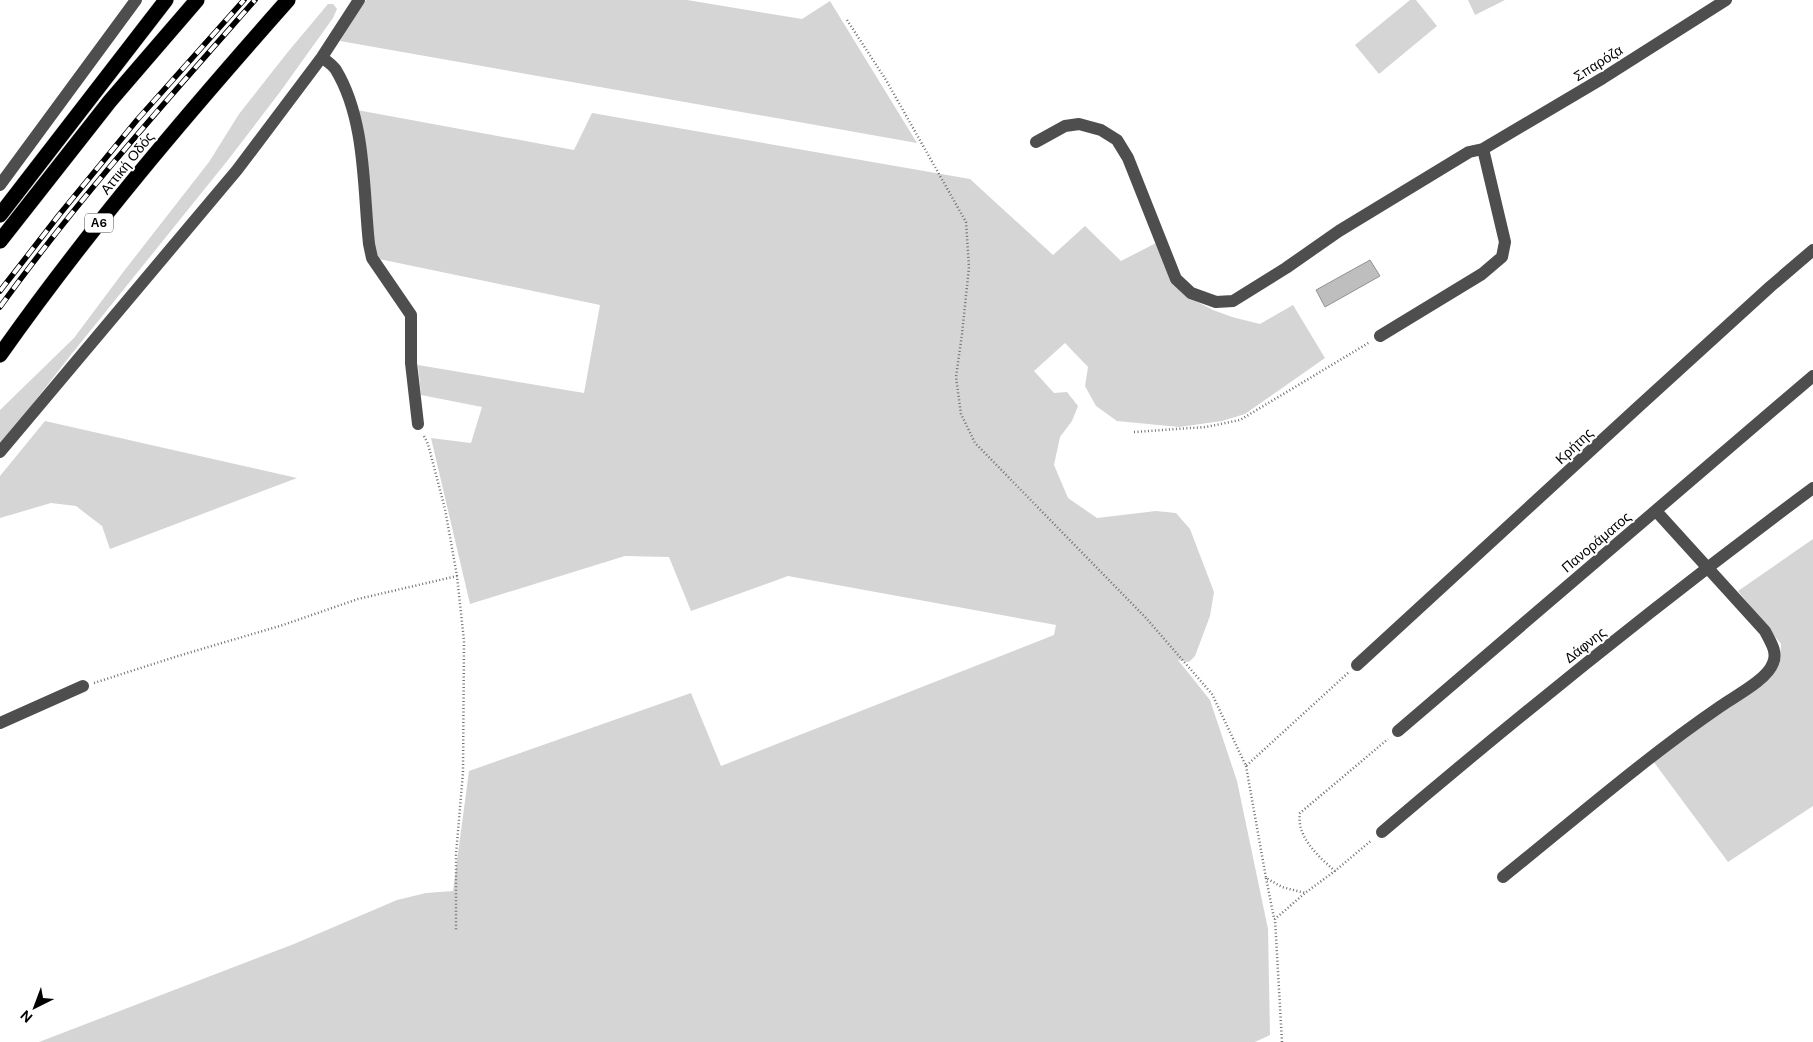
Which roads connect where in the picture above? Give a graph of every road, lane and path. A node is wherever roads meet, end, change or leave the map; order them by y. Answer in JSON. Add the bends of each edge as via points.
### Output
{"nodes":[{"id":1,"x":136,"y":0,"type":"edge"},
{"id":2,"x":166,"y":0,"type":"edge"},
{"id":3,"x":197,"y":0,"type":"edge"},
{"id":4,"x":288,"y":0,"type":"edge"},
{"id":5,"x":359,"y":0,"type":"edge"},
{"id":6,"x":1726,"y":0,"type":"edge"},
{"id":7,"x":847,"y":20,"type":"dead end"},
{"id":8,"x":322,"y":58,"type":"junction"},
{"id":9,"x":1036,"y":142,"type":"dead end"},
{"id":10,"x":1483,"y":149,"type":"junction"},
{"id":11,"x":0,"y":185,"type":"edge"},
{"id":12,"x":0,"y":215,"type":"edge"},
{"id":13,"x":0,"y":241,"type":"edge"},
{"id":14,"x":1813,"y":250,"type":"edge"},
{"id":15,"x":1380,"y":336,"type":"joint"},
{"id":16,"x":0,"y":355,"type":"edge"},
{"id":17,"x":1813,"y":376,"type":"edge"},
{"id":18,"x":418,"y":424,"type":"joint"},
{"id":19,"x":1134,"y":432,"type":"dead end"},
{"id":20,"x":0,"y":452,"type":"edge"},
{"id":21,"x":1813,"y":488,"type":"edge"},
{"id":22,"x":1656,"y":511,"type":"junction"},
{"id":23,"x":1708,"y":568,"type":"junction"},
{"id":24,"x":458,"y":576,"type":"junction"},
{"id":25,"x":1357,"y":665,"type":"joint"},
{"id":26,"x":83,"y":686,"type":"joint"},
{"id":27,"x":0,"y":723,"type":"edge"},
{"id":28,"x":1398,"y":731,"type":"joint"},
{"id":29,"x":1246,"y":766,"type":"junction"},
{"id":30,"x":1382,"y":832,"type":"joint"},
{"id":31,"x":1335,"y":871,"type":"junction"},
{"id":32,"x":1503,"y":877,"type":"dead end"},
{"id":33,"x":1266,"y":878,"type":"junction"},
{"id":34,"x":1305,"y":893,"type":"junction"},
{"id":35,"x":1274,"y":919,"type":"junction"},
{"id":36,"x":456,"y":930,"type":"dead end"},
{"id":37,"x":1282,"y":1042,"type":"edge"}],
"edges":[{"from":1,"to":11,"type":"street"},
{"from":2,"to":12,"type":"highway"},
{"from":3,"to":13,"type":"highway","via":[[110,101]]},
{"from":4,"to":16,"type":"highway","name":"Αττική Οδός","number":"Α6","via":[[117,200]]},
{"from":5,"to":8,"type":"street"},
{"from":6,"to":10,"type":"street","name":"Σπαρόζα"},
{"from":7,"to":29,"type":"path","via":[[886,80],[966,222],[968,267],[956,377],[961,414],[975,443],[1146,618],[1212,694]]},
{"from":8,"to":18,"type":"street","via":[[335,69],[348,96],[360,143],[368,244],[372,258],[411,315],[411,363]]},
{"from":8,"to":20,"type":"street","via":[[237,170]]},
{"from":9,"to":10,"type":"street","name":"Σπαρόζα","via":[[1065,126],[1079,124],[1101,130],[1117,140],[1128,158],[1176,279],[1191,293],[1216,302],[1233,301],[1339,231],[1469,152]]},
{"from":10,"to":15,"type":"street","via":[[1505,242],[1502,257],[1482,274]]},
{"from":14,"to":25,"type":"street","name":"Κρήτης"},
{"from":15,"to":19,"type":"path","via":[[1240,420],[1206,427]]},
{"from":17,"to":22,"type":"street","name":"Πανοράματος"},
{"from":18,"to":24,"type":"path","via":[[428,444]]},
{"from":21,"to":23,"type":"street","name":"Δάφνης"},
{"from":22,"to":23,"type":"street"},
{"from":22,"to":28,"type":"street","name":"Πανοράματος"},
{"from":23,"to":30,"type":"street","name":"Δάφνης","via":[[1500,732]]},
{"from":23,"to":32,"type":"street","via":[[1765,631],[1774,648],[1773,663],[1762,677],[1640,766]]},
{"from":24,"to":26,"type":"path","via":[[358,599]]},
{"from":24,"to":36,"type":"path","via":[[464,641],[463,772],[456,854]]},
{"from":25,"to":29,"type":"path"},
{"from":26,"to":27,"type":"street"},
{"from":28,"to":31,"type":"path","via":[[1300,813],[1302,832],[1317,856]]},
{"from":29,"to":33,"type":"path"},
{"from":30,"to":31,"type":"path"},
{"from":31,"to":34,"type":"path"},
{"from":33,"to":34,"type":"path","via":[[1282,888]]},
{"from":33,"to":35,"type":"path"},
{"from":34,"to":35,"type":"path"},
{"from":35,"to":37,"type":"path"}]}
